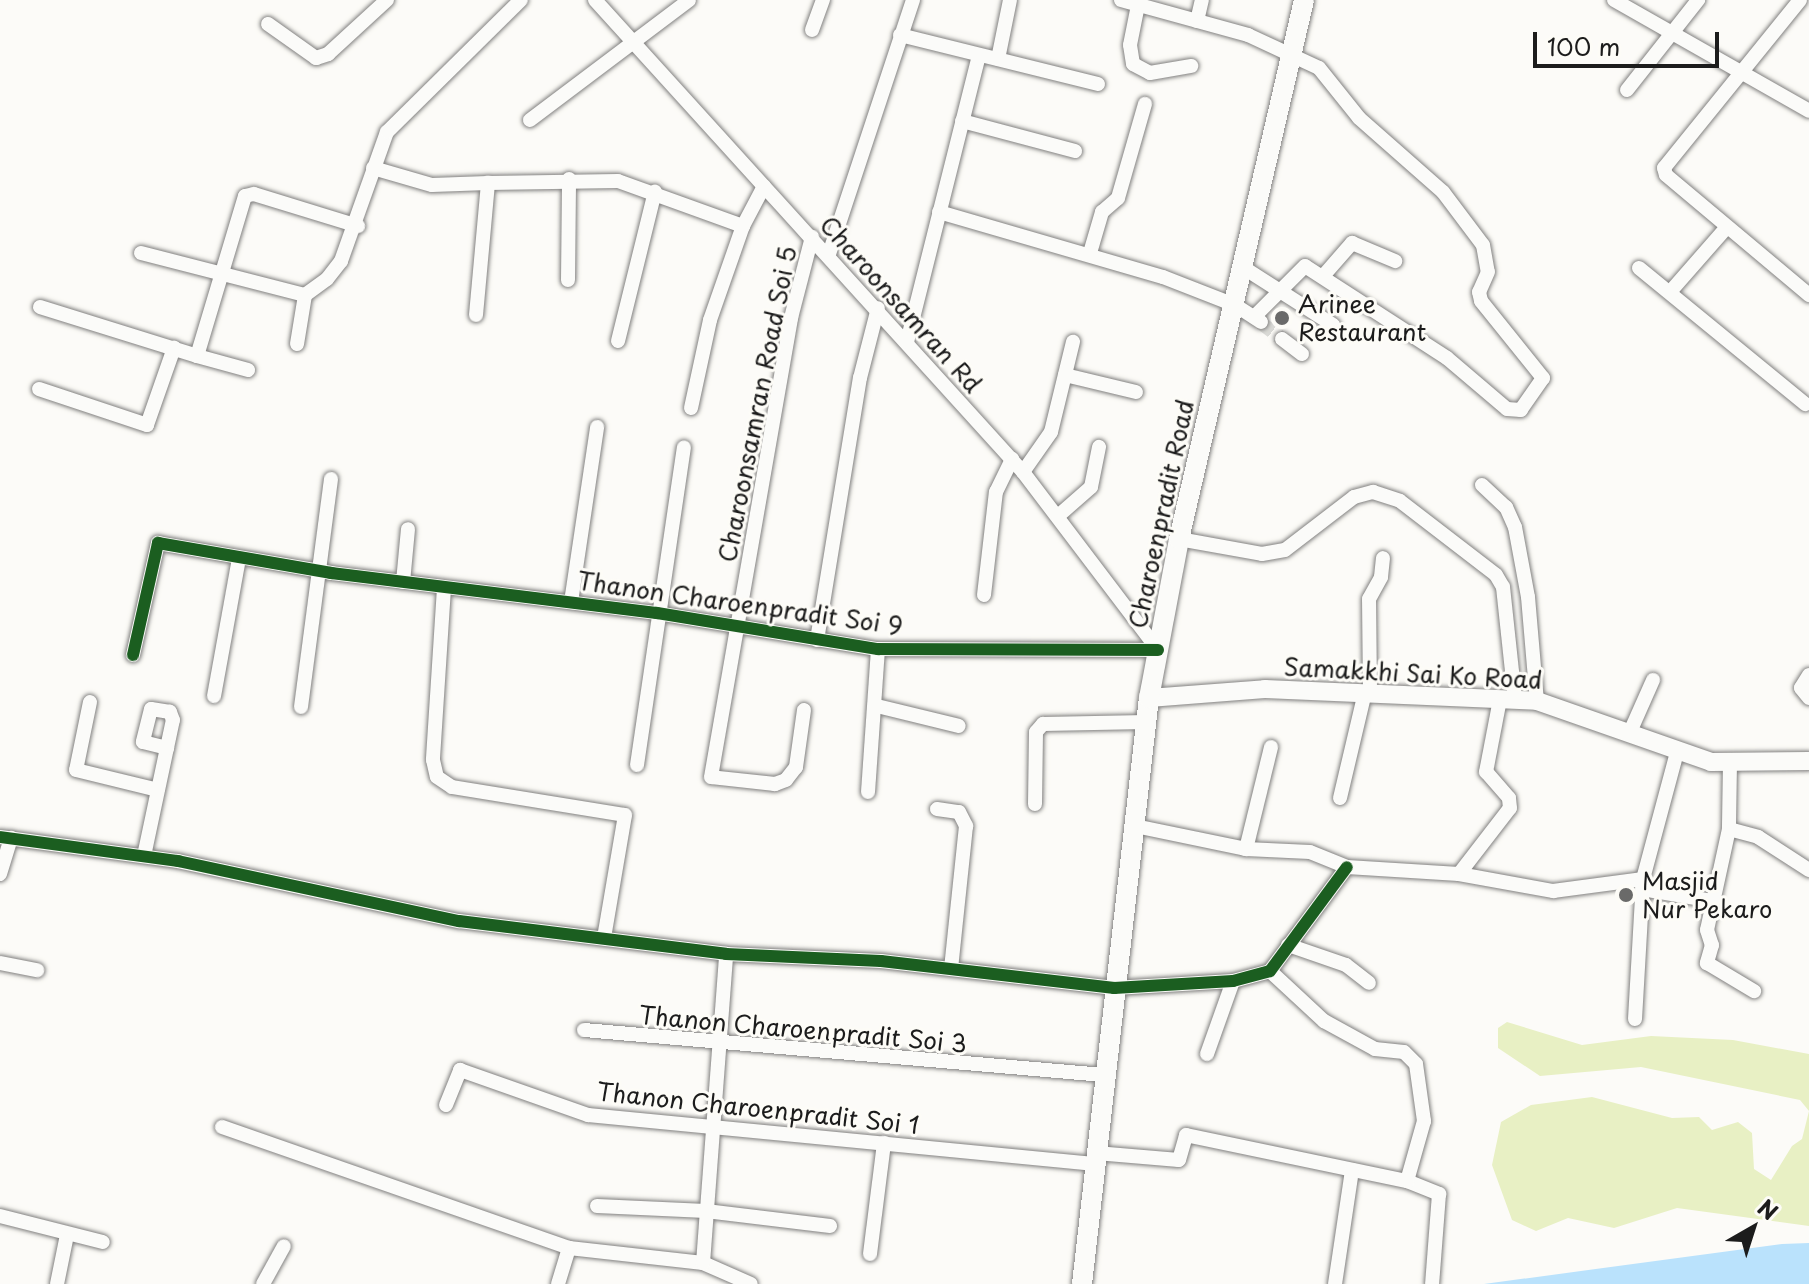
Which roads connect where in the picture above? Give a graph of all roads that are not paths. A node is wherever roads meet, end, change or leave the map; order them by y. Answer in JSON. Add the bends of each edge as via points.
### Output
{"nodes":[{"id":1,"x":387,"y":0,"type":"edge"},
{"id":2,"x":521,"y":0,"type":"edge"},
{"id":3,"x":595,"y":0,"type":"edge"},
{"id":4,"x":689,"y":0,"type":"edge"},
{"id":5,"x":823,"y":0,"type":"edge"},
{"id":6,"x":913,"y":0,"type":"edge"},
{"id":7,"x":1010,"y":0,"type":"edge"},
{"id":8,"x":1202,"y":0,"type":"edge"},
{"id":9,"x":1304,"y":0,"type":"edge"},
{"id":10,"x":1614,"y":0,"type":"edge"},
{"id":11,"x":1698,"y":0,"type":"edge"},
{"id":12,"x":1800,"y":0,"type":"edge"},
{"id":13,"x":1130,"y":2,"type":"edge"},
{"id":14,"x":1197,"y":21,"type":"junction"},
{"id":15,"x":268,"y":24,"type":"dead end"},
{"id":16,"x":812,"y":30,"type":"dead end"},
{"id":17,"x":1673,"y":33,"type":"junction"},
{"id":18,"x":900,"y":35,"type":"junction"},
{"id":19,"x":634,"y":44,"type":"junction"},
{"id":20,"x":1292,"y":51,"type":"junction"},
{"id":21,"x":979,"y":55,"type":"junction"},
{"id":22,"x":998,"y":59,"type":"junction"},
{"id":23,"x":1191,"y":66,"type":"dead end"},
{"id":24,"x":1743,"y":71,"type":"junction"},
{"id":25,"x":1098,"y":84,"type":"dead end"},
{"id":26,"x":1627,"y":90,"type":"dead end"},
{"id":27,"x":1145,"y":104,"type":"dead end"},
{"id":28,"x":1809,"y":111,"type":"edge"},
{"id":29,"x":530,"y":120,"type":"dead end"},
{"id":30,"x":962,"y":121,"type":"junction"},
{"id":31,"x":1075,"y":151,"type":"dead end"},
{"id":32,"x":373,"y":168,"type":"junction"},
{"id":33,"x":569,"y":179,"type":"junction"},
{"id":34,"x":488,"y":183,"type":"junction"},
{"id":35,"x":764,"y":186,"type":"junction"},
{"id":36,"x":655,"y":192,"type":"junction"},
{"id":37,"x":939,"y":212,"type":"junction"},
{"id":38,"x":358,"y":226,"type":"junction"},
{"id":39,"x":743,"y":226,"type":"junction"},
{"id":40,"x":1727,"y":227,"type":"junction"},
{"id":41,"x":812,"y":237,"type":"junction"},
{"id":42,"x":141,"y":253,"type":"dead end"},
{"id":43,"x":1090,"y":253,"type":"junction"},
{"id":44,"x":829,"y":254,"type":"junction"},
{"id":45,"x":1395,"y":261,"type":"dead end"},
{"id":46,"x":1244,"y":268,"type":"junction"},
{"id":47,"x":1639,"y":268,"type":"dead end"},
{"id":48,"x":221,"y":275,"type":"junction"},
{"id":49,"x":1324,"y":275,"type":"junction"},
{"id":50,"x":568,"y":280,"type":"dead end"},
{"id":51,"x":1278,"y":290,"type":"junction"},
{"id":52,"x":1670,"y":292,"type":"junction"},
{"id":53,"x":305,"y":295,"type":"junction"},
{"id":54,"x":1809,"y":295,"type":"edge"},
{"id":55,"x":1235,"y":305,"type":"junction"},
{"id":56,"x":40,"y":307,"type":"dead end"},
{"id":57,"x":878,"y":308,"type":"junction"},
{"id":58,"x":476,"y":315,"type":"dead end"},
{"id":59,"x":1333,"y":325,"type":"dead end"},
{"id":60,"x":1282,"y":339,"type":"tunnel mouth"},
{"id":61,"x":618,"y":341,"type":"dead end"},
{"id":62,"x":907,"y":342,"type":"junction"},
{"id":63,"x":1073,"y":342,"type":"dead end"},
{"id":64,"x":297,"y":344,"type":"dead end"},
{"id":65,"x":174,"y":348,"type":"junction"},
{"id":66,"x":1302,"y":354,"type":"dead end"},
{"id":67,"x":197,"y":356,"type":"junction"},
{"id":68,"x":248,"y":370,"type":"dead end"},
{"id":69,"x":1065,"y":375,"type":"junction"},
{"id":70,"x":39,"y":389,"type":"dead end"},
{"id":71,"x":1136,"y":392,"type":"dead end"},
{"id":72,"x":1805,"y":404,"type":"dead end"},
{"id":73,"x":691,"y":408,"type":"dead end"},
{"id":74,"x":597,"y":427,"type":"dead end"},
{"id":75,"x":684,"y":447,"type":"dead end"},
{"id":76,"x":1099,"y":447,"type":"dead end"},
{"id":77,"x":1012,"y":459,"type":"junction"},
{"id":78,"x":1023,"y":472,"type":"junction"},
{"id":79,"x":331,"y":479,"type":"dead end"},
{"id":80,"x":1482,"y":485,"type":"dead end"},
{"id":81,"x":1058,"y":516,"type":"junction"},
{"id":82,"x":408,"y":529,"type":"dead end"},
{"id":83,"x":1179,"y":539,"type":"junction"},
{"id":84,"x":1383,"y":558,"type":"dead end"},
{"id":85,"x":239,"y":559,"type":"junction"},
{"id":86,"x":318,"y":571,"type":"junction"},
{"id":87,"x":403,"y":582,"type":"junction"},
{"id":88,"x":444,"y":588,"type":"junction"},
{"id":89,"x":984,"y":595,"type":"dead end"},
{"id":90,"x":571,"y":602,"type":"junction"},
{"id":91,"x":657,"y":613,"type":"junction"},
{"id":92,"x":739,"y":627,"type":"junction"},
{"id":93,"x":817,"y":640,"type":"junction"},
{"id":94,"x":878,"y":649,"type":"junction"},
{"id":95,"x":1158,"y":650,"type":"junction"},
{"id":96,"x":133,"y":655,"type":"dead end"},
{"id":97,"x":1809,"y":675,"type":"edge"},
{"id":98,"x":1653,"y":680,"type":"dead end"},
{"id":99,"x":1367,"y":692,"type":"junction"},
{"id":100,"x":214,"y":696,"type":"dead end"},
{"id":101,"x":1149,"y":698,"type":"junction"},
{"id":102,"x":1809,"y":698,"type":"edge"},
{"id":103,"x":1507,"y":699,"type":"junction"},
{"id":104,"x":1537,"y":701,"type":"junction"},
{"id":105,"x":90,"y":702,"type":"dead end"},
{"id":106,"x":877,"y":706,"type":"junction"},
{"id":107,"x":301,"y":707,"type":"dead end"},
{"id":108,"x":804,"y":710,"type":"dead end"},
{"id":109,"x":1146,"y":722,"type":"junction"},
{"id":110,"x":959,"y":726,"type":"dead end"},
{"id":111,"x":1630,"y":732,"type":"junction"},
{"id":112,"x":1271,"y":747,"type":"dead end"},
{"id":113,"x":167,"y":748,"type":"dead end"},
{"id":114,"x":1677,"y":752,"type":"junction"},
{"id":115,"x":1808,"y":759,"type":"edge"},
{"id":116,"x":1730,"y":762,"type":"junction"},
{"id":117,"x":637,"y":765,"type":"dead end"},
{"id":118,"x":158,"y":790,"type":"junction"},
{"id":119,"x":868,"y":792,"type":"dead end"},
{"id":120,"x":1340,"y":798,"type":"dead end"},
{"id":121,"x":1035,"y":804,"type":"dead end"},
{"id":122,"x":937,"y":809,"type":"dead end"},
{"id":123,"x":1135,"y":826,"type":"junction"},
{"id":124,"x":1729,"y":829,"type":"junction"},
{"id":125,"x":5,"y":838,"type":"edge"},
{"id":126,"x":1246,"y":849,"type":"junction"},
{"id":127,"x":144,"y":856,"type":"junction"},
{"id":128,"x":1347,"y":867,"type":"junction"},
{"id":129,"x":1809,"y":870,"type":"edge"},
{"id":130,"x":0,"y":874,"type":"edge"},
{"id":131,"x":1459,"y":874,"type":"junction"},
{"id":132,"x":1643,"y":884,"type":"junction"},
{"id":133,"x":1712,"y":901,"type":"junction"},
{"id":134,"x":604,"y":938,"type":"junction"},
{"id":135,"x":1288,"y":945,"type":"junction"},
{"id":136,"x":726,"y":954,"type":"junction"},
{"id":137,"x":0,"y":963,"type":"edge"},
{"id":138,"x":951,"y":968,"type":"junction"},
{"id":139,"x":37,"y":970,"type":"dead end"},
{"id":140,"x":1270,"y":971,"type":"junction"},
{"id":141,"x":1233,"y":981,"type":"junction"},
{"id":142,"x":1369,"y":983,"type":"dead end"},
{"id":143,"x":1114,"y":988,"type":"junction"},
{"id":144,"x":1754,"y":991,"type":"dead end"},
{"id":145,"x":1635,"y":1019,"type":"dead end"},
{"id":146,"x":584,"y":1030,"type":"dead end"},
{"id":147,"x":719,"y":1042,"type":"junction"},
{"id":148,"x":1207,"y":1054,"type":"dead end"},
{"id":149,"x":1104,"y":1075,"type":"junction"},
{"id":150,"x":446,"y":1105,"type":"dead end"},
{"id":151,"x":222,"y":1127,"type":"dead end"},
{"id":152,"x":713,"y":1127,"type":"junction"},
{"id":153,"x":884,"y":1143,"type":"junction"},
{"id":154,"x":1096,"y":1158,"type":"junction"},
{"id":155,"x":1352,"y":1170,"type":"junction"},
{"id":156,"x":1407,"y":1181,"type":"junction"},
{"id":157,"x":597,"y":1206,"type":"dead end"},
{"id":158,"x":706,"y":1211,"type":"junction"},
{"id":159,"x":0,"y":1216,"type":"edge"},
{"id":160,"x":830,"y":1226,"type":"dead end"},
{"id":161,"x":67,"y":1235,"type":"junction"},
{"id":162,"x":103,"y":1242,"type":"dead end"},
{"id":163,"x":284,"y":1246,"type":"dead end"},
{"id":164,"x":569,"y":1248,"type":"junction"},
{"id":165,"x":870,"y":1254,"type":"dead end"},
{"id":166,"x":703,"y":1263,"type":"junction"},
{"id":167,"x":57,"y":1284,"type":"edge"},
{"id":168,"x":263,"y":1284,"type":"edge"},
{"id":169,"x":558,"y":1284,"type":"edge"},
{"id":170,"x":751,"y":1284,"type":"edge"},
{"id":171,"x":1082,"y":1284,"type":"edge"},
{"id":172,"x":1335,"y":1284,"type":"edge"},
{"id":173,"x":1432,"y":1284,"type":"edge"}],
"edges":[{"from":1,"to":15,"type":"street","via":[[328,54],[316,58]]},
{"from":2,"to":32,"type":"street","via":[[406,109],[387,132]]},
{"from":3,"to":19,"type":"street","name":"Charoonsamran Rd"},
{"from":4,"to":19,"type":"street"},
{"from":5,"to":16,"type":"street"},
{"from":6,"to":18,"type":"street"},
{"from":7,"to":22,"type":"street"},
{"from":8,"to":14,"type":"street"},
{"from":9,"to":20,"type":"main road","name":"Charoenpradit Road"},
{"from":10,"to":17,"type":"street"},
{"from":11,"to":17,"type":"street"},
{"from":12,"to":24,"type":"street"},
{"from":13,"to":14,"type":"street"},
{"from":13,"to":23,"type":"street","via":[[1133,64],[1150,73]]},
{"from":14,"to":20,"type":"street"},
{"from":17,"to":24,"type":"street"},
{"from":17,"to":26,"type":"street"},
{"from":18,"to":21,"type":"street"},
{"from":18,"to":44,"type":"street"},
{"from":19,"to":29,"type":"street"},
{"from":19,"to":35,"type":"street","name":"Charoonsamran Rd"},
{"from":20,"to":46,"type":"main road","name":"Charoenpradit Road"},
{"from":20,"to":49,"type":"street","via":[[1319,68],[1359,118],[1443,192],[1483,245],[1488,272],[1479,292],[1481,301],[1541,369],[1541,387],[1521,410],[1507,409],[1447,358]]},
{"from":21,"to":22,"type":"street"},
{"from":21,"to":30,"type":"street"},
{"from":22,"to":25,"type":"street"},
{"from":24,"to":28,"type":"street"},
{"from":24,"to":40,"type":"street","via":[[1664,168]]},
{"from":27,"to":43,"type":"street","via":[[1118,198],[1102,212]]},
{"from":30,"to":31,"type":"street"},
{"from":30,"to":37,"type":"street"},
{"from":32,"to":34,"type":"street","via":[[432,185]]},
{"from":32,"to":38,"type":"street"},
{"from":33,"to":34,"type":"street"},
{"from":33,"to":36,"type":"street","via":[[618,181]]},
{"from":33,"to":50,"type":"street"},
{"from":34,"to":58,"type":"street"},
{"from":35,"to":39,"type":"street"},
{"from":35,"to":41,"type":"street","name":"Charoonsamran Rd"},
{"from":36,"to":39,"type":"street"},
{"from":36,"to":61,"type":"street"},
{"from":37,"to":43,"type":"street"},
{"from":37,"to":62,"type":"street"},
{"from":38,"to":48,"type":"street","via":[[254,194],[245,196]]},
{"from":38,"to":53,"type":"street","via":[[327,279]]},
{"from":39,"to":73,"type":"street","via":[[710,320]]},
{"from":40,"to":52,"type":"street"},
{"from":40,"to":54,"type":"street"},
{"from":41,"to":44,"type":"street","name":"Charoonsamran Rd"},
{"from":41,"to":92,"type":"street","name":"Charoonsamran Road Soi 5","via":[[786,346]]},
{"from":42,"to":48,"type":"street"},
{"from":43,"to":55,"type":"street"},
{"from":44,"to":57,"type":"street","name":"Charoonsamran Rd"},
{"from":45,"to":49,"type":"street","via":[[1352,243]]},
{"from":46,"to":51,"type":"street"},
{"from":46,"to":55,"type":"main road","name":"Charoenpradit Road"},
{"from":47,"to":52,"type":"street"},
{"from":48,"to":53,"type":"street"},
{"from":48,"to":67,"type":"street"},
{"from":49,"to":51,"type":"street","via":[[1305,266]]},
{"from":51,"to":55,"type":"street","via":[[1258,320]]},
{"from":51,"to":59,"type":"street"},
{"from":52,"to":72,"type":"street"},
{"from":53,"to":64,"type":"street"},
{"from":55,"to":83,"type":"main road","name":"Charoenpradit Road"},
{"from":56,"to":65,"type":"street"},
{"from":57,"to":62,"type":"street","name":"Charoonsamran Rd"},
{"from":57,"to":93,"type":"street","via":[[860,378]]},
{"from":60,"to":66,"type":"street"},
{"from":62,"to":77,"type":"street","name":"Charoonsamran Rd"},
{"from":63,"to":69,"type":"street"},
{"from":65,"to":67,"type":"street"},
{"from":65,"to":70,"type":"street","via":[[147,425]]},
{"from":67,"to":68,"type":"street"},
{"from":69,"to":71,"type":"street"},
{"from":69,"to":78,"type":"street","via":[[1051,432]]},
{"from":74,"to":90,"type":"street"},
{"from":75,"to":91,"type":"street"},
{"from":76,"to":81,"type":"street","via":[[1091,487]]},
{"from":77,"to":78,"type":"street","name":"Charoonsamran Rd"},
{"from":77,"to":89,"type":"street","via":[[996,492]]},
{"from":78,"to":81,"type":"street","name":"Charoonsamran Rd"},
{"from":79,"to":86,"type":"street"},
{"from":80,"to":104,"type":"street","via":[[1506,507],[1515,527],[1528,597]]},
{"from":81,"to":95,"type":"street","name":"Charoonsamran Rd"},
{"from":82,"to":87,"type":"street"},
{"from":83,"to":95,"type":"main road","name":"Charoenpradit Road"},
{"from":83,"to":103,"type":"street","via":[[1262,554],[1285,550],[1354,497],[1373,492],[1400,501],[1496,575],[1503,587]]},
{"from":84,"to":99,"type":"street","via":[[1381,577],[1369,599]]},
{"from":85,"to":86,"type":"street","name":"Thanon Charoenpradit Soi 9"},
{"from":85,"to":96,"type":"street","name":"Thanon Charoenpradit Soi 9","via":[[158,543]]},
{"from":85,"to":100,"type":"street"},
{"from":86,"to":87,"type":"street","name":"Thanon Charoenpradit Soi 9"},
{"from":86,"to":107,"type":"street"},
{"from":87,"to":88,"type":"street","name":"Thanon Charoenpradit Soi 9"},
{"from":88,"to":90,"type":"street","name":"Thanon Charoenpradit Soi 9"},
{"from":88,"to":134,"type":"street","via":[[433,760],[437,777],[452,787],[625,815]]},
{"from":90,"to":91,"type":"street","name":"Thanon Charoenpradit Soi 9"},
{"from":91,"to":92,"type":"street","name":"Thanon Charoenpradit Soi 9"},
{"from":91,"to":117,"type":"street"},
{"from":92,"to":93,"type":"street","name":"Thanon Charoenpradit Soi 9"},
{"from":92,"to":108,"type":"street","name":"Charoonsamran Road Soi 5","via":[[711,777],[775,784],[786,780],[796,767]]},
{"from":93,"to":94,"type":"street","name":"Thanon Charoenpradit Soi 9"},
{"from":94,"to":95,"type":"street","name":"Thanon Charoenpradit Soi 9"},
{"from":94,"to":106,"type":"street"},
{"from":95,"to":101,"type":"main road","name":"Charoenpradit Road"},
{"from":97,"to":102,"type":"street","via":[[1801,688]]},
{"from":98,"to":111,"type":"street"},
{"from":99,"to":101,"type":"street","name":"Samakkhi Sai Ko Road","via":[[1265,689]]},
{"from":99,"to":103,"type":"street","name":"Samakkhi Sai Ko Road"},
{"from":99,"to":120,"type":"street"},
{"from":101,"to":109,"type":"main road","name":"Charoenpradit Road"},
{"from":103,"to":104,"type":"street","name":"Samakkhi Sai Ko Road"},
{"from":103,"to":131,"type":"street","via":[[1486,772],[1509,798],[1510,808]]},
{"from":104,"to":111,"type":"street","name":"Samakkhi Sai Ko Road"},
{"from":105,"to":118,"type":"street","via":[[76,770]]},
{"from":106,"to":110,"type":"street"},
{"from":106,"to":119,"type":"street"},
{"from":109,"to":121,"type":"street","via":[[1055,723],[1036,732]]},
{"from":109,"to":123,"type":"main road","name":"Charoenpradit Road"},
{"from":111,"to":114,"type":"street","name":"Samakkhi Sai Ko Road"},
{"from":112,"to":126,"type":"street"},
{"from":113,"to":118,"type":"street"},
{"from":114,"to":116,"type":"street","name":"Samakkhi Sai Ko Road"},
{"from":114,"to":132,"type":"street"},
{"from":115,"to":116,"type":"street","name":"Samakkhi Sai Ko Road"},
{"from":116,"to":124,"type":"street"},
{"from":118,"to":127,"type":"street"},
{"from":122,"to":138,"type":"street","via":[[959,812],[966,826]]},
{"from":123,"to":126,"type":"street"},
{"from":123,"to":143,"type":"main road","name":"Charoenpradit Road"},
{"from":124,"to":129,"type":"street","via":[[1758,837]]},
{"from":124,"to":133,"type":"street"},
{"from":125,"to":127,"type":"street"},
{"from":125,"to":130,"type":"street"},
{"from":126,"to":128,"type":"street","via":[[1292,848]]},
{"from":127,"to":134,"type":"street","via":[[332,890],[459,921]]},
{"from":128,"to":131,"type":"street"},
{"from":128,"to":135,"type":"street"},
{"from":131,"to":132,"type":"street","via":[[1571,893]]},
{"from":132,"to":133,"type":"street"},
{"from":132,"to":145,"type":"street"},
{"from":133,"to":144,"type":"street","via":[[1708,966]]},
{"from":134,"to":136,"type":"street"},
{"from":135,"to":140,"type":"street"},
{"from":135,"to":142,"type":"street","via":[[1346,965]]},
{"from":136,"to":138,"type":"street"},
{"from":136,"to":147,"type":"street"},
{"from":137,"to":139,"type":"street"},
{"from":138,"to":143,"type":"street"},
{"from":140,"to":141,"type":"street"},
{"from":140,"to":156,"type":"street","via":[[1324,1021],[1375,1049],[1412,1057],[1424,1121]]},
{"from":141,"to":143,"type":"street"},
{"from":141,"to":148,"type":"street"},
{"from":143,"to":149,"type":"main road","name":"Charoenpradit Road"},
{"from":146,"to":147,"type":"street","name":"Thanon Charoenpradit Soi 3"},
{"from":147,"to":149,"type":"street","name":"Thanon Charoenpradit Soi 3"},
{"from":147,"to":152,"type":"street"},
{"from":149,"to":154,"type":"main road","name":"Charoenpradit Road"},
{"from":150,"to":152,"type":"street","name":"Thanon Charoenpradit Soi 1","via":[[460,1070],[588,1115]]},
{"from":151,"to":164,"type":"street"},
{"from":152,"to":153,"type":"street","name":"Thanon Charoenpradit Soi 1"},
{"from":152,"to":158,"type":"street"},
{"from":153,"to":154,"type":"street","name":"Thanon Charoenpradit Soi 1"},
{"from":153,"to":165,"type":"street"},
{"from":154,"to":155,"type":"street","name":"Thanon Charoenpradit Soi 1","via":[[1179,1160],[1186,1135]]},
{"from":154,"to":171,"type":"main road","name":"Charoenpradit Road"},
{"from":155,"to":156,"type":"street"},
{"from":155,"to":172,"type":"street"},
{"from":156,"to":173,"type":"street","via":[[1439,1194]]},
{"from":157,"to":158,"type":"street"},
{"from":158,"to":160,"type":"street"},
{"from":158,"to":166,"type":"street"},
{"from":159,"to":161,"type":"street"},
{"from":161,"to":162,"type":"street"},
{"from":161,"to":167,"type":"street"},
{"from":163,"to":168,"type":"street"},
{"from":164,"to":166,"type":"street"},
{"from":164,"to":169,"type":"street"},
{"from":166,"to":170,"type":"street"}]}
